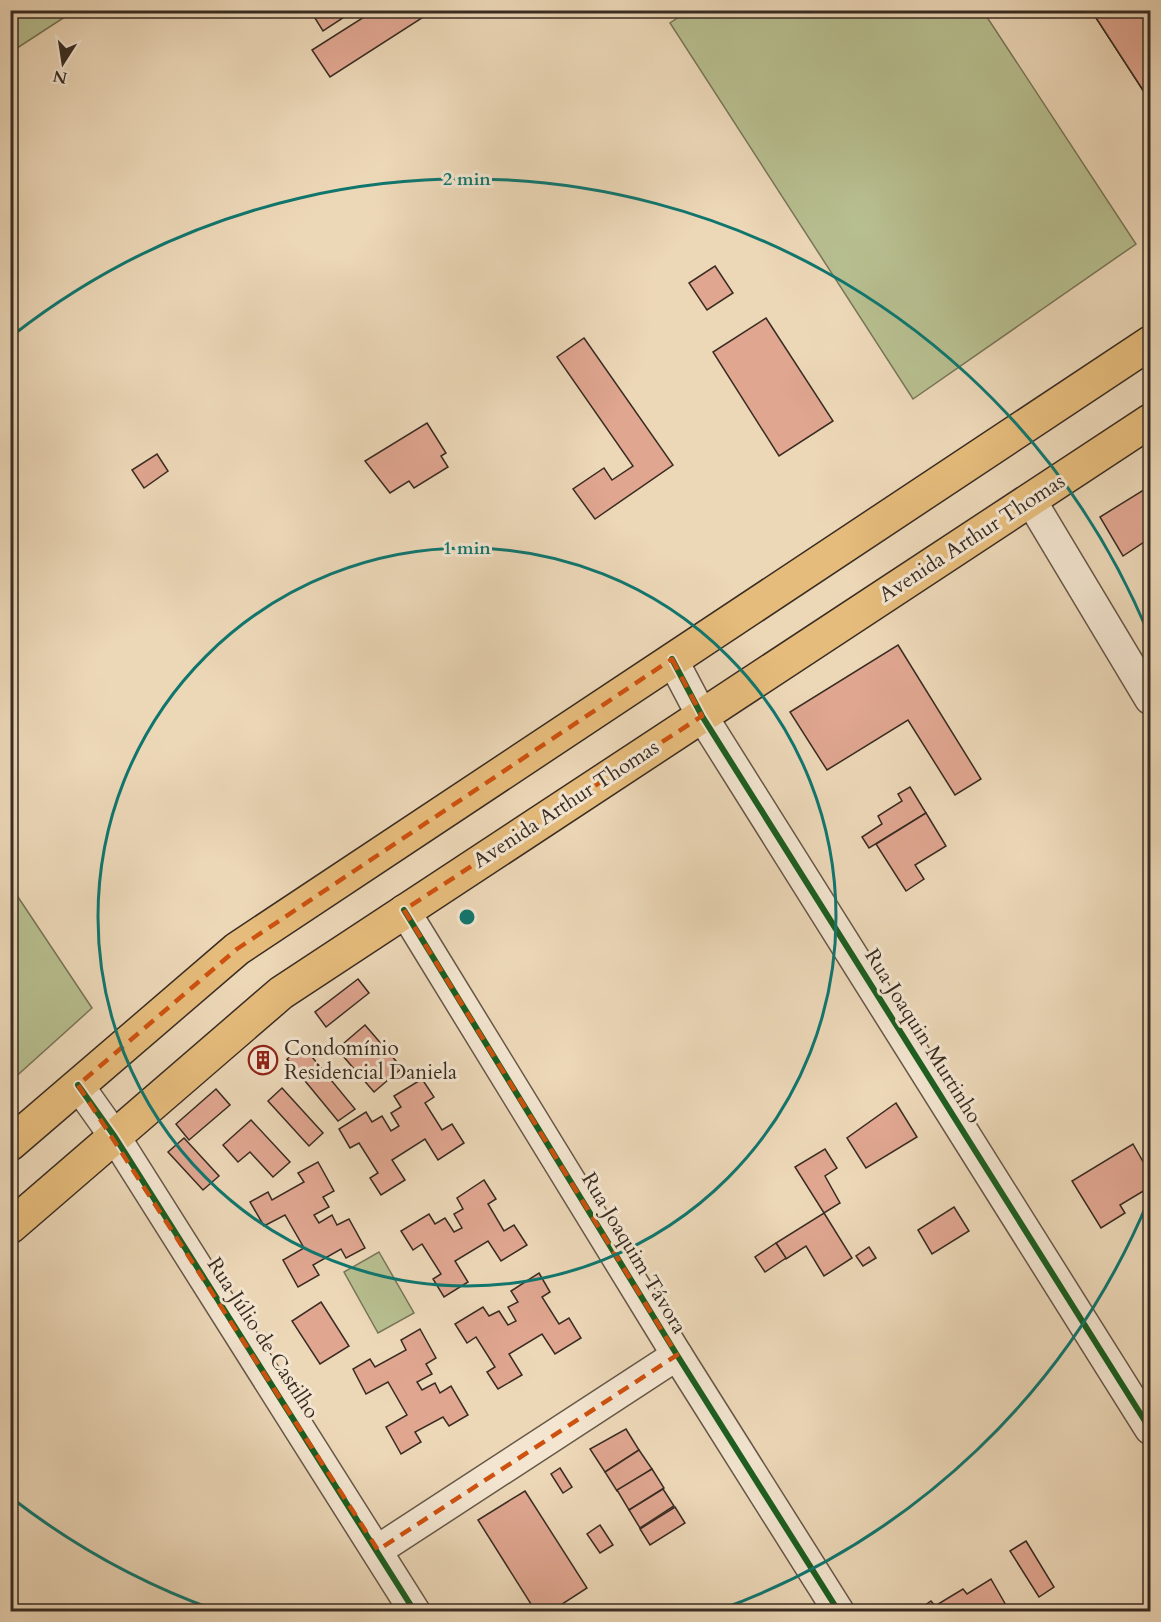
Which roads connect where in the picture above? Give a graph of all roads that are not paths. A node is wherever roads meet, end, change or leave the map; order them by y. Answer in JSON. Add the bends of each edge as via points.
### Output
{"nodes":[{"id":1,"x":1150,"y":343,"type":"edge"},
{"id":2,"x":1150,"y":422,"type":"edge"},
{"id":3,"x":1030,"y":499,"type":"junction"},
{"id":4,"x":672,"y":659,"type":"junction"},
{"id":5,"x":1150,"y":699,"type":"edge"},
{"id":6,"x":702,"y":716,"type":"junction"},
{"id":7,"x":404,"y":910,"type":"junction"},
{"id":8,"x":78,"y":1085,"type":"junction"},
{"id":9,"x":115,"y":1137,"type":"junction"},
{"id":10,"x":10,"y":1144,"type":"edge"},
{"id":11,"x":10,"y":1227,"type":"edge"},
{"id":12,"x":677,"y":1355,"type":"junction"},
{"id":13,"x":1150,"y":1429,"type":"edge"},
{"id":14,"x":378,"y":1550,"type":"junction"},
{"id":15,"x":415,"y":1611,"type":"edge"},
{"id":16,"x":839,"y":1611,"type":"edge"}],
"edges":[{"from":1,"to":4,"type":"main road"},
{"from":2,"to":3,"type":"main road","name":"Avenida Arthur Thomas"},
{"from":3,"to":5,"type":"street"},
{"from":3,"to":6,"type":"main road","name":"Avenida Arthur Thomas"},
{"from":4,"to":6,"type":"street","name":"Rua Joaquin Murtinho"},
{"from":4,"to":8,"type":"main road","via":[[237,949]]},
{"from":6,"to":7,"type":"main road","name":"Avenida Arthur Thomas"},
{"from":6,"to":13,"type":"street","name":"Rua Joaquin Murtinho"},
{"from":7,"to":9,"type":"main road","name":"Avenida Arthur Thomas","via":[[281,993]]},
{"from":7,"to":12,"type":"street","name":"Rua Joaquim Távora"},
{"from":8,"to":9,"type":"street","name":"Rua Júlio de Castilho"},
{"from":8,"to":10,"type":"main road"},
{"from":9,"to":11,"type":"main road","name":"Avenida Arthur Thomas"},
{"from":9,"to":14,"type":"street","name":"Rua Júlio de Castilho"},
{"from":12,"to":14,"type":"street"},
{"from":12,"to":16,"type":"street","name":"Rua Joaquim Távora"},
{"from":14,"to":15,"type":"street","name":"Rua Júlio de Castilho"}]}
